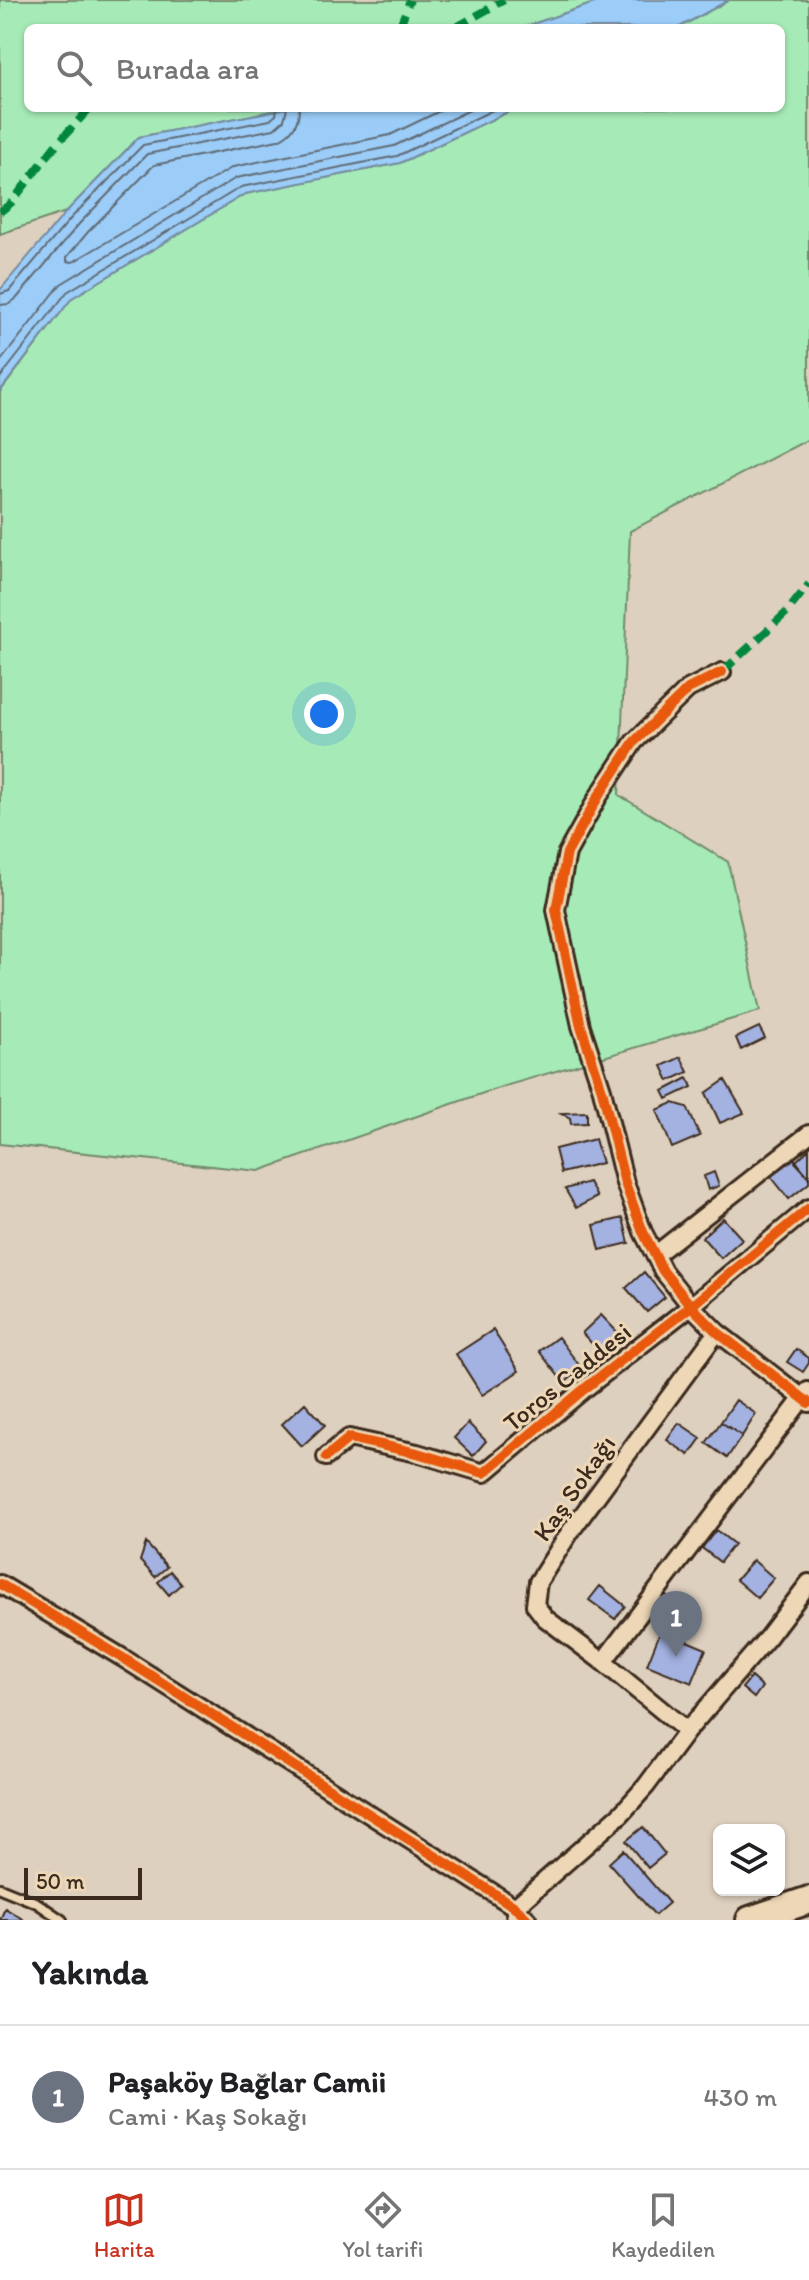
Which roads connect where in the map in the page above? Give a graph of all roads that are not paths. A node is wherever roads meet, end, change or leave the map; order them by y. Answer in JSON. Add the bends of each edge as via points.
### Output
{"nodes":[{"id":1,"x":722,"y":672,"type":"dead end"},
{"id":2,"x":809,"y":1134,"type":"edge"},
{"id":3,"x":809,"y":1208,"type":"edge"},
{"id":4,"x":655,"y":1255,"type":"junction"},
{"id":5,"x":691,"y":1306,"type":"junction"},
{"id":6,"x":717,"y":1332,"type":"junction"},
{"id":7,"x":807,"y":1397,"type":"edge"},
{"id":8,"x":326,"y":1457,"type":"dead end"},
{"id":9,"x":809,"y":1583,"type":"edge"},
{"id":10,"x":0,"y":1584,"type":"edge"},
{"id":11,"x":603,"y":1662,"type":"junction"},
{"id":12,"x":687,"y":1731,"type":"junction"},
{"id":13,"x":0,"y":1888,"type":"edge"},
{"id":14,"x":809,"y":1900,"type":"edge"},
{"id":15,"x":515,"y":1914,"type":"edge"},
{"id":16,"x":62,"y":1920,"type":"edge"},
{"id":17,"x":528,"y":1920,"type":"edge"},
{"id":18,"x":750,"y":1920,"type":"edge"}],
"edges":[{"from":1,"to":4,"type":"street","via":[[688,689],[634,742],[567,853],[556,910],[581,1026],[625,1183]]},
{"from":2,"to":4,"type":"street"},
{"from":3,"to":5,"type":"street"},
{"from":4,"to":5,"type":"street"},
{"from":5,"to":6,"type":"street"},
{"from":5,"to":8,"type":"street","name":"Toros Caddesi","via":[[484,1473],[349,1438]]},
{"from":6,"to":7,"type":"street"},
{"from":6,"to":11,"type":"street","name":"Kaş Sokağı","via":[[538,1582],[535,1605],[545,1618]]},
{"from":7,"to":11,"type":"street"},
{"from":9,"to":12,"type":"street"},
{"from":10,"to":15,"type":"street","via":[[136,1666]]},
{"from":11,"to":12,"type":"street","name":"Kaş Sokağı"},
{"from":12,"to":15,"type":"street","via":[[621,1814]]},
{"from":13,"to":16,"type":"lane"},
{"from":14,"to":18,"type":"highway"},
{"from":15,"to":17,"type":"street"}]}
